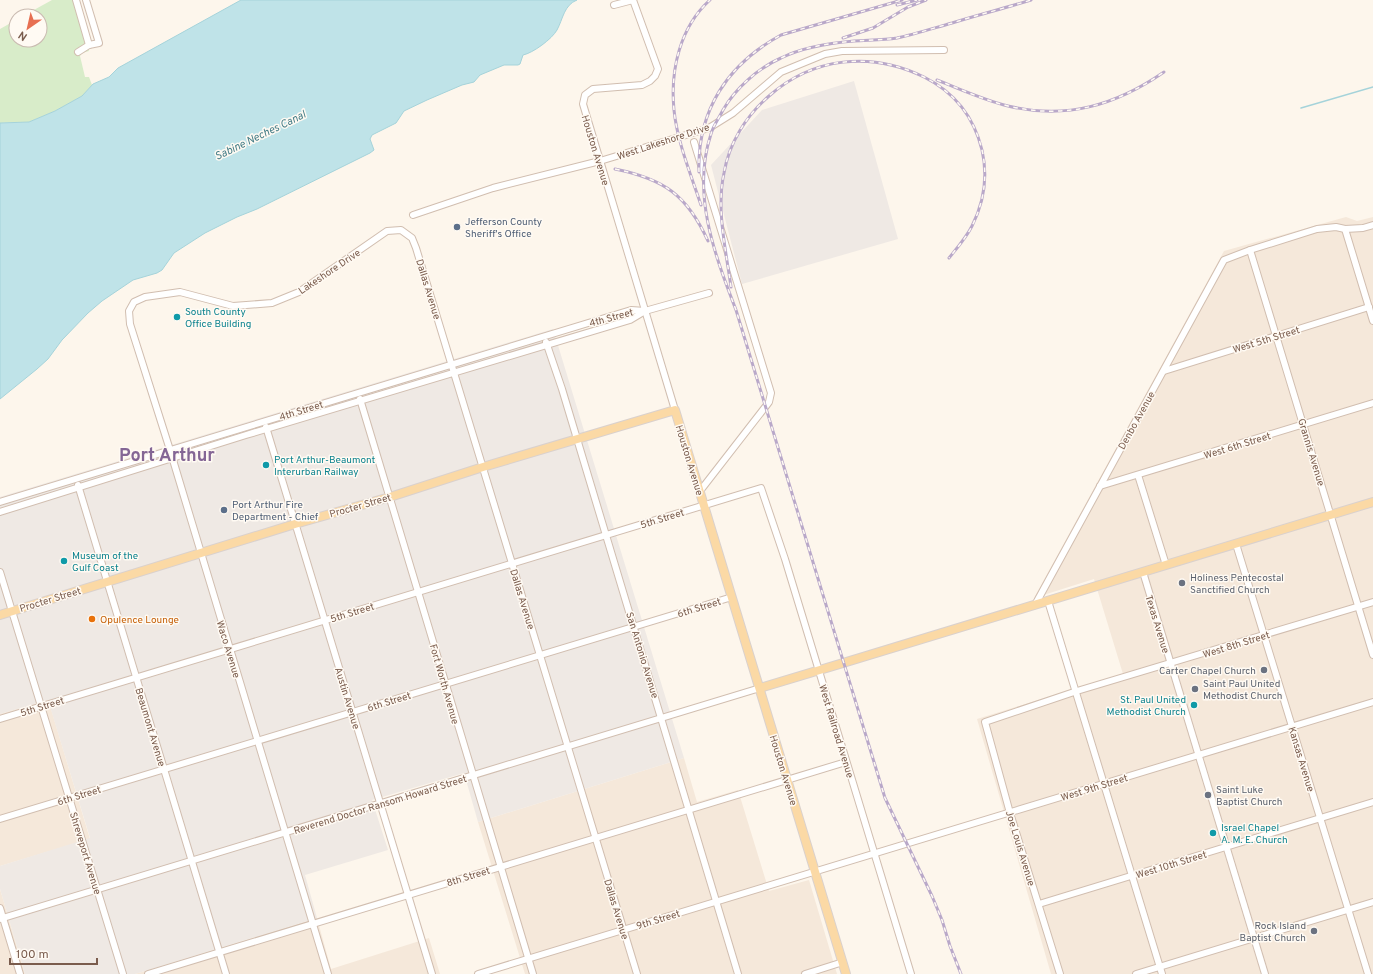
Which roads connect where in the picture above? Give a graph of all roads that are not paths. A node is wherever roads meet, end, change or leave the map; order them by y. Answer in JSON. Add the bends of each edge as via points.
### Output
{"nodes":[{"id":1,"x":76,"y":0,"type":"edge"},
{"id":2,"x":86,"y":0,"type":"edge"},
{"id":3,"x":633,"y":0,"type":"edge"},
{"id":4,"x":614,"y":5,"type":"dead end"},
{"id":5,"x":89,"y":45,"type":"junction"},
{"id":6,"x":944,"y":50,"type":"dead end"},
{"id":7,"x":78,"y":52,"type":"dead end"},
{"id":8,"x":694,"y":142,"type":"dead end"},
{"id":9,"x":600,"y":161,"type":"junction"},
{"id":10,"x":412,"y":215,"type":"dead end"},
{"id":11,"x":1373,"y":225,"type":"edge"},
{"id":12,"x":1345,"y":229,"type":"junction"},
{"id":13,"x":401,"y":230,"type":"joint"},
{"id":14,"x":1250,"y":250,"type":"junction"},
{"id":15,"x":709,"y":293,"type":"dead end"},
{"id":16,"x":1369,"y":307,"type":"junction"},
{"id":17,"x":645,"y":311,"type":"junction"},
{"id":18,"x":1373,"y":318,"type":"edge"},
{"id":19,"x":130,"y":324,"type":"joint"},
{"id":20,"x":1276,"y":336,"type":"junction"},
{"id":21,"x":544,"y":337,"type":"junction"},
{"id":22,"x":547,"y":345,"type":"junction"},
{"id":23,"x":452,"y":364,"type":"junction"},
{"id":24,"x":1164,"y":371,"type":"junction"},
{"id":25,"x":455,"y":373,"type":"junction"},
{"id":26,"x":358,"y":393,"type":"junction"},
{"id":27,"x":360,"y":401,"type":"junction"},
{"id":28,"x":1373,"y":403,"type":"edge"},
{"id":29,"x":675,"y":410,"type":"junction"},
{"id":30,"x":264,"y":422,"type":"junction"},
{"id":31,"x":1303,"y":425,"type":"junction"},
{"id":32,"x":267,"y":429,"type":"junction"},
{"id":33,"x":577,"y":439,"type":"junction"},
{"id":34,"x":170,"y":450,"type":"junction"},
{"id":35,"x":172,"y":458,"type":"junction"},
{"id":36,"x":483,"y":467,"type":"junction"},
{"id":37,"x":1138,"y":475,"type":"junction"},
{"id":38,"x":76,"y":479,"type":"junction"},
{"id":39,"x":1100,"y":486,"type":"junction"},
{"id":40,"x":79,"y":488,"type":"junction"},
{"id":41,"x":700,"y":491,"type":"junction"},
{"id":42,"x":390,"y":497,"type":"junction"},
{"id":43,"x":0,"y":502,"type":"edge"},
{"id":44,"x":1373,"y":502,"type":"edge"},
{"id":45,"x":704,"y":505,"type":"junction"},
{"id":46,"x":0,"y":512,"type":"edge"},
{"id":47,"x":1331,"y":515,"type":"junction"},
{"id":48,"x":295,"y":524,"type":"junction"},
{"id":49,"x":606,"y":535,"type":"junction"},
{"id":50,"x":1236,"y":544,"type":"junction"},
{"id":51,"x":201,"y":553,"type":"junction"},
{"id":52,"x":512,"y":564,"type":"junction"},
{"id":53,"x":1166,"y":565,"type":"junction"},
{"id":54,"x":0,"y":572,"type":"edge"},
{"id":55,"x":1142,"y":572,"type":"junction"},
{"id":56,"x":107,"y":582,"type":"junction"},
{"id":57,"x":418,"y":592,"type":"junction"},
{"id":58,"x":732,"y":597,"type":"junction"},
{"id":59,"x":1048,"y":601,"type":"junction"},
{"id":60,"x":1373,"y":602,"type":"edge"},
{"id":61,"x":1035,"y":605,"type":"junction"},
{"id":62,"x":1358,"y":607,"type":"junction"},
{"id":63,"x":12,"y":611,"type":"junction"},
{"id":64,"x":0,"y":615,"type":"edge"},
{"id":65,"x":324,"y":620,"type":"junction"},
{"id":66,"x":634,"y":627,"type":"junction"},
{"id":67,"x":1265,"y":635,"type":"junction"},
{"id":68,"x":230,"y":649,"type":"junction"},
{"id":69,"x":540,"y":655,"type":"junction"},
{"id":70,"x":1373,"y":655,"type":"edge"},
{"id":71,"x":1170,"y":664,"type":"junction"},
{"id":72,"x":818,"y":670,"type":"junction"},
{"id":73,"x":136,"y":678,"type":"junction"},
{"id":74,"x":445,"y":684,"type":"junction"},
{"id":75,"x":760,"y":688,"type":"junction"},
{"id":76,"x":1077,"y":691,"type":"junction"},
{"id":77,"x":1373,"y":702,"type":"edge"},
{"id":78,"x":42,"y":706,"type":"junction"},
{"id":79,"x":352,"y":712,"type":"junction"},
{"id":80,"x":662,"y":718,"type":"junction"},
{"id":81,"x":0,"y":719,"type":"edge"},
{"id":82,"x":985,"y":722,"type":"joint"},
{"id":83,"x":1292,"y":727,"type":"junction"},
{"id":84,"x":257,"y":741,"type":"junction"},
{"id":85,"x":567,"y":747,"type":"junction"},
{"id":86,"x":1198,"y":756,"type":"junction"},
{"id":87,"x":846,"y":762,"type":"junction"},
{"id":88,"x":164,"y":769,"type":"junction"},
{"id":89,"x":472,"y":776,"type":"junction"},
{"id":90,"x":788,"y":780,"type":"junction"},
{"id":91,"x":1104,"y":784,"type":"junction"},
{"id":92,"x":69,"y":798,"type":"junction"},
{"id":93,"x":1373,"y":802,"type":"edge"},
{"id":94,"x":380,"y":804,"type":"junction"},
{"id":95,"x":688,"y":810,"type":"junction"},
{"id":96,"x":1010,"y":813,"type":"junction"},
{"id":97,"x":1320,"y":818,"type":"junction"},
{"id":98,"x":0,"y":819,"type":"edge"},
{"id":99,"x":285,"y":833,"type":"junction"},
{"id":100,"x":595,"y":838,"type":"junction"},
{"id":101,"x":1226,"y":847,"type":"junction"},
{"id":102,"x":874,"y":854,"type":"junction"},
{"id":103,"x":192,"y":861,"type":"junction"},
{"id":104,"x":500,"y":867,"type":"junction"},
{"id":105,"x":815,"y":871,"type":"junction"},
{"id":106,"x":1131,"y":876,"type":"junction"},
{"id":107,"x":97,"y":890,"type":"junction"},
{"id":108,"x":408,"y":895,"type":"junction"},
{"id":109,"x":716,"y":902,"type":"junction"},
{"id":110,"x":1373,"y":902,"type":"edge"},
{"id":111,"x":1038,"y":904,"type":"junction"},
{"id":112,"x":0,"y":908,"type":"edge"},
{"id":113,"x":1349,"y":910,"type":"junction"},
{"id":114,"x":2,"y":919,"type":"edge"},
{"id":115,"x":313,"y":924,"type":"junction"},
{"id":116,"x":624,"y":930,"type":"junction"},
{"id":117,"x":1253,"y":938,"type":"junction"},
{"id":118,"x":219,"y":952,"type":"junction"},
{"id":119,"x":529,"y":959,"type":"junction"},
{"id":120,"x":843,"y":962,"type":"junction"},
{"id":121,"x":1159,"y":967,"type":"junction"},
{"id":122,"x":20,"y":974,"type":"edge"},
{"id":123,"x":123,"y":974,"type":"edge"},
{"id":124,"x":148,"y":974,"type":"edge"},
{"id":125,"x":226,"y":974,"type":"edge"},
{"id":126,"x":328,"y":974,"type":"edge"},
{"id":127,"x":432,"y":974,"type":"edge"},
{"id":128,"x":478,"y":974,"type":"edge"},
{"id":129,"x":533,"y":974,"type":"edge"},
{"id":130,"x":637,"y":974,"type":"edge"},
{"id":131,"x":738,"y":974,"type":"edge"},
{"id":132,"x":805,"y":974,"type":"edge"},
{"id":133,"x":846,"y":974,"type":"edge"},
{"id":134,"x":910,"y":974,"type":"edge"},
{"id":135,"x":1060,"y":974,"type":"edge"},
{"id":136,"x":1136,"y":974,"type":"edge"},
{"id":137,"x":1162,"y":974,"type":"edge"},
{"id":138,"x":1265,"y":974,"type":"edge"},
{"id":139,"x":1368,"y":974,"type":"edge"}],
"edges":[{"from":1,"to":5,"type":"street"},
{"from":2,"to":5,"type":"street","via":[[98,43]]},
{"from":3,"to":4,"type":"street","name":"Houston Avenue"},
{"from":3,"to":9,"type":"street","name":"Houston Avenue","via":[[658,69],[655,76],[642,85],[593,89],[585,95],[583,104]]},
{"from":5,"to":7,"type":"street"},
{"from":6,"to":9,"type":"street","name":"West Lakeshore Drive","via":[[842,51],[825,54],[781,72],[733,114],[709,128]]},
{"from":8,"to":41,"type":"street","via":[[771,393],[769,402]]},
{"from":9,"to":10,"type":"street","via":[[492,188]]},
{"from":9,"to":17,"type":"street","name":"Houston Avenue"},
{"from":11,"to":12,"type":"street","name":"Denbo Avenue"},
{"from":12,"to":14,"type":"street","name":"Denbo Avenue","via":[[1317,229]]},
{"from":12,"to":16,"type":"street"},
{"from":13,"to":19,"type":"street","name":"Lakeshore Drive","via":[[387,231],[299,292],[272,303],[233,306],[180,292],[145,297],[134,302],[129,311]]},
{"from":13,"to":23,"type":"street","name":"Dallas Avenue","via":[[412,238],[416,248]]},
{"from":14,"to":20,"type":"street","name":"Grannis Avenue"},
{"from":14,"to":24,"type":"street","name":"Denbo Avenue","via":[[1224,260]]},
{"from":15,"to":17,"type":"street"},
{"from":16,"to":18,"type":"street"},
{"from":16,"to":20,"type":"street","name":"West 5th Street"},
{"from":17,"to":21,"type":"street","name":"4th Street","via":[[631,310]]},
{"from":17,"to":22,"type":"street","name":"4th Street","via":[[630,320]]},
{"from":17,"to":29,"type":"street","name":"Houston Avenue"},
{"from":19,"to":34,"type":"street","name":"Waco Avenue"},
{"from":20,"to":24,"type":"street","name":"West 5th Street"},
{"from":20,"to":31,"type":"street","name":"Grannis Avenue"},
{"from":21,"to":22,"type":"street","name":"San Antonio Avenue"},
{"from":21,"to":23,"type":"street","name":"4th Street"},
{"from":22,"to":25,"type":"street","name":"4th Street"},
{"from":22,"to":33,"type":"street","name":"San Antonio Avenue"},
{"from":23,"to":25,"type":"street","name":"Dallas Avenue"},
{"from":23,"to":26,"type":"street","name":"4th Street"},
{"from":24,"to":39,"type":"street","name":"Denbo Avenue"},
{"from":25,"to":27,"type":"street","name":"4th Street"},
{"from":25,"to":36,"type":"street","name":"Dallas Avenue"},
{"from":26,"to":27,"type":"street","name":"Fort Worth Avenue"},
{"from":26,"to":30,"type":"street","name":"4th Street"},
{"from":27,"to":32,"type":"street","name":"4th Street"},
{"from":27,"to":42,"type":"street","name":"Fort Worth Avenue"},
{"from":28,"to":31,"type":"street","name":"West 6th Street"},
{"from":29,"to":33,"type":"main road","name":"Procter Street"},
{"from":29,"to":41,"type":"main road","name":"Houston Avenue"},
{"from":30,"to":32,"type":"street","name":"Austin Avenue"},
{"from":30,"to":34,"type":"street","name":"4th Street"},
{"from":31,"to":37,"type":"street","name":"West 6th Street"},
{"from":31,"to":47,"type":"street","name":"Grannis Avenue"},
{"from":32,"to":35,"type":"street","name":"4th Street"},
{"from":32,"to":48,"type":"street","name":"Austin Avenue"},
{"from":33,"to":36,"type":"main road","name":"Procter Street"},
{"from":33,"to":49,"type":"street","name":"San Antonio Avenue"},
{"from":34,"to":35,"type":"street","name":"Waco Avenue"},
{"from":34,"to":38,"type":"street","name":"4th Street"},
{"from":35,"to":40,"type":"street","name":"4th Street"},
{"from":35,"to":51,"type":"street","name":"Waco Avenue"},
{"from":36,"to":42,"type":"main road","name":"Procter Street"},
{"from":36,"to":52,"type":"street","name":"Dallas Avenue"},
{"from":37,"to":39,"type":"street","name":"West 6th Street"},
{"from":37,"to":53,"type":"street"},
{"from":38,"to":40,"type":"street","name":"Beaumont Avenue"},
{"from":38,"to":43,"type":"street","name":"4th Street"},
{"from":39,"to":61,"type":"street","name":"Denbo Avenue"},
{"from":40,"to":46,"type":"street","name":"4th Street"},
{"from":40,"to":56,"type":"street","name":"Beaumont Avenue"},
{"from":41,"to":45,"type":"main road","name":"Houston Avenue"},
{"from":42,"to":48,"type":"main road","name":"Procter Street"},
{"from":42,"to":57,"type":"street","name":"Fort Worth Avenue"},
{"from":44,"to":47,"type":"main road"},
{"from":45,"to":49,"type":"street","name":"5th Street"},
{"from":45,"to":58,"type":"main road","name":"Houston Avenue"},
{"from":45,"to":72,"type":"street","name":"West Railroad Avenue","via":[[761,488]]},
{"from":47,"to":50,"type":"main road"},
{"from":47,"to":62,"type":"street","name":"Grannis Avenue"},
{"from":48,"to":51,"type":"main road","name":"Procter Street"},
{"from":48,"to":65,"type":"street","name":"Austin Avenue"},
{"from":49,"to":52,"type":"street","name":"5th Street"},
{"from":49,"to":66,"type":"street","name":"San Antonio Avenue"},
{"from":50,"to":53,"type":"main road"},
{"from":50,"to":67,"type":"street","name":"Kansas Avenue"},
{"from":51,"to":56,"type":"main road","name":"Procter Street"},
{"from":51,"to":68,"type":"street","name":"Waco Avenue"},
{"from":52,"to":57,"type":"street","name":"5th Street"},
{"from":52,"to":69,"type":"street","name":"Dallas Avenue"},
{"from":53,"to":55,"type":"main road"},
{"from":54,"to":63,"type":"street","name":"Shreveport Avenue"},
{"from":55,"to":59,"type":"main road"},
{"from":55,"to":71,"type":"street","name":"Texas Avenue"},
{"from":56,"to":63,"type":"main road","name":"Procter Street"},
{"from":56,"to":73,"type":"street","name":"Beaumont Avenue"},
{"from":57,"to":65,"type":"street","name":"5th Street"},
{"from":57,"to":74,"type":"street","name":"Fort Worth Avenue"},
{"from":58,"to":66,"type":"street","name":"6th Street"},
{"from":58,"to":75,"type":"main road","name":"Houston Avenue"},
{"from":59,"to":61,"type":"main road"},
{"from":59,"to":76,"type":"street"},
{"from":60,"to":62,"type":"street","name":"West 8th Street"},
{"from":61,"to":72,"type":"main road"},
{"from":62,"to":67,"type":"street","name":"West 8th Street"},
{"from":62,"to":70,"type":"street","name":"Grannis Avenue"},
{"from":63,"to":64,"type":"main road","name":"Procter Street"},
{"from":63,"to":78,"type":"street","name":"Shreveport Avenue"},
{"from":65,"to":68,"type":"street","name":"5th Street"},
{"from":65,"to":79,"type":"street","name":"Austin Avenue"},
{"from":66,"to":69,"type":"street","name":"6th Street"},
{"from":66,"to":80,"type":"street","name":"San Antonio Avenue"},
{"from":67,"to":71,"type":"street","name":"West 8th Street"},
{"from":67,"to":83,"type":"street","name":"Kansas Avenue"},
{"from":68,"to":73,"type":"street","name":"5th Street"},
{"from":68,"to":84,"type":"street","name":"Waco Avenue"},
{"from":69,"to":74,"type":"street","name":"6th Street"},
{"from":69,"to":85,"type":"street","name":"Dallas Avenue"},
{"from":71,"to":76,"type":"street","name":"West 8th Street"},
{"from":71,"to":86,"type":"street","name":"Texas Avenue"},
{"from":72,"to":75,"type":"main road"},
{"from":72,"to":87,"type":"street","name":"West Railroad Avenue"},
{"from":73,"to":78,"type":"street","name":"5th Street"},
{"from":73,"to":88,"type":"street","name":"Beaumont Avenue"},
{"from":74,"to":79,"type":"street","name":"6th Street"},
{"from":74,"to":89,"type":"street","name":"Fort Worth Avenue"},
{"from":75,"to":80,"type":"street","name":"Reverend Doctor Ransom Howard Street"},
{"from":75,"to":90,"type":"main road","name":"Houston Avenue"},
{"from":76,"to":82,"type":"street","name":"West 8th Street"},
{"from":76,"to":91,"type":"street"},
{"from":77,"to":83,"type":"street","name":"West 9th Street"},
{"from":78,"to":81,"type":"street","name":"5th Street"},
{"from":78,"to":92,"type":"street","name":"Shreveport Avenue"},
{"from":79,"to":84,"type":"street","name":"6th Street"},
{"from":79,"to":94,"type":"street","name":"Austin Avenue"},
{"from":80,"to":85,"type":"street","name":"Reverend Doctor Ransom Howard Street"},
{"from":80,"to":95,"type":"street","name":"San Antonio Avenue"},
{"from":82,"to":96,"type":"street","name":"Joe Louis Avenue"},
{"from":83,"to":86,"type":"street","name":"West 9th Street"},
{"from":83,"to":97,"type":"street","name":"Kansas Avenue"},
{"from":84,"to":88,"type":"street","name":"6th Street"},
{"from":84,"to":99,"type":"street","name":"Waco Avenue"},
{"from":85,"to":89,"type":"street","name":"Reverend Doctor Ransom Howard Street"},
{"from":85,"to":100,"type":"street","name":"Dallas Avenue"},
{"from":86,"to":91,"type":"street","name":"West 9th Street"},
{"from":86,"to":101,"type":"street","name":"Texas Avenue"},
{"from":87,"to":90,"type":"street"},
{"from":87,"to":102,"type":"street","name":"West Railroad Avenue"},
{"from":88,"to":92,"type":"street","name":"6th Street"},
{"from":88,"to":103,"type":"street","name":"Beaumont Avenue"},
{"from":89,"to":94,"type":"street","name":"Reverend Doctor Ransom Howard Street"},
{"from":89,"to":104,"type":"street","name":"Fort Worth Avenue"},
{"from":90,"to":95,"type":"street","name":"8th Street"},
{"from":90,"to":105,"type":"main road","name":"Houston Avenue"},
{"from":91,"to":96,"type":"street","name":"West 9th Street"},
{"from":91,"to":106,"type":"street"},
{"from":92,"to":98,"type":"street","name":"6th Street"},
{"from":92,"to":107,"type":"street","name":"Shreveport Avenue"},
{"from":93,"to":97,"type":"street","name":"West 10th Street"},
{"from":94,"to":99,"type":"street","name":"Reverend Doctor Ransom Howard Street"},
{"from":94,"to":108,"type":"street","name":"Austin Avenue"},
{"from":95,"to":100,"type":"street","name":"8th Street"},
{"from":95,"to":109,"type":"street","name":"San Antonio Avenue"},
{"from":96,"to":102,"type":"street","name":"West 9th Street"},
{"from":96,"to":111,"type":"street","name":"Joe Louis Avenue"},
{"from":97,"to":101,"type":"street","name":"West 10th Street"},
{"from":97,"to":113,"type":"street","name":"Kansas Avenue"},
{"from":99,"to":103,"type":"street","name":"Reverend Doctor Ransom Howard Street"},
{"from":99,"to":115,"type":"street","name":"Waco Avenue"},
{"from":100,"to":104,"type":"street","name":"8th Street"},
{"from":100,"to":116,"type":"street","name":"Dallas Avenue"},
{"from":101,"to":106,"type":"street","name":"West 10th Street"},
{"from":101,"to":117,"type":"street","name":"Texas Avenue"},
{"from":102,"to":105,"type":"street","name":"West 9th Street"},
{"from":102,"to":134,"type":"street","name":"West Railroad Avenue"},
{"from":103,"to":107,"type":"street","name":"Reverend Doctor Ransom Howard Street"},
{"from":103,"to":118,"type":"street","name":"Beaumont Avenue"},
{"from":104,"to":108,"type":"street","name":"8th Street"},
{"from":104,"to":119,"type":"street","name":"Fort Worth Avenue"},
{"from":105,"to":109,"type":"street","name":"9th Street"},
{"from":105,"to":120,"type":"main road","name":"Houston Avenue"},
{"from":106,"to":111,"type":"street","name":"West 10th Street"},
{"from":106,"to":121,"type":"street"},
{"from":107,"to":114,"type":"street","name":"Reverend Doctor Ransom Howard Street"},
{"from":107,"to":123,"type":"street","name":"Shreveport Avenue"},
{"from":108,"to":115,"type":"street","name":"8th Street"},
{"from":108,"to":127,"type":"street","name":"Austin Avenue"},
{"from":109,"to":116,"type":"street","name":"9th Street"},
{"from":109,"to":131,"type":"street","name":"San Antonio Avenue"},
{"from":110,"to":113,"type":"street"},
{"from":111,"to":135,"type":"street","name":"Joe Louis Avenue"},
{"from":112,"to":114,"type":"street"},
{"from":113,"to":117,"type":"street"},
{"from":113,"to":139,"type":"street","name":"Kansas Avenue"},
{"from":114,"to":122,"type":"street"},
{"from":115,"to":118,"type":"street","name":"8th Street"},
{"from":115,"to":126,"type":"street","name":"Waco Avenue"},
{"from":116,"to":119,"type":"street","name":"9th Street"},
{"from":116,"to":130,"type":"street","name":"Dallas Avenue"},
{"from":117,"to":121,"type":"street"},
{"from":117,"to":138,"type":"street","name":"Texas Avenue"},
{"from":118,"to":124,"type":"street","name":"8th Street"},
{"from":118,"to":125,"type":"street","name":"Beaumont Avenue"},
{"from":119,"to":128,"type":"street","name":"9th Street"},
{"from":119,"to":129,"type":"street","name":"Fort Worth Avenue"},
{"from":120,"to":132,"type":"street"},
{"from":120,"to":133,"type":"main road","name":"Houston Avenue"},
{"from":121,"to":136,"type":"street"},
{"from":121,"to":137,"type":"street"}]}
